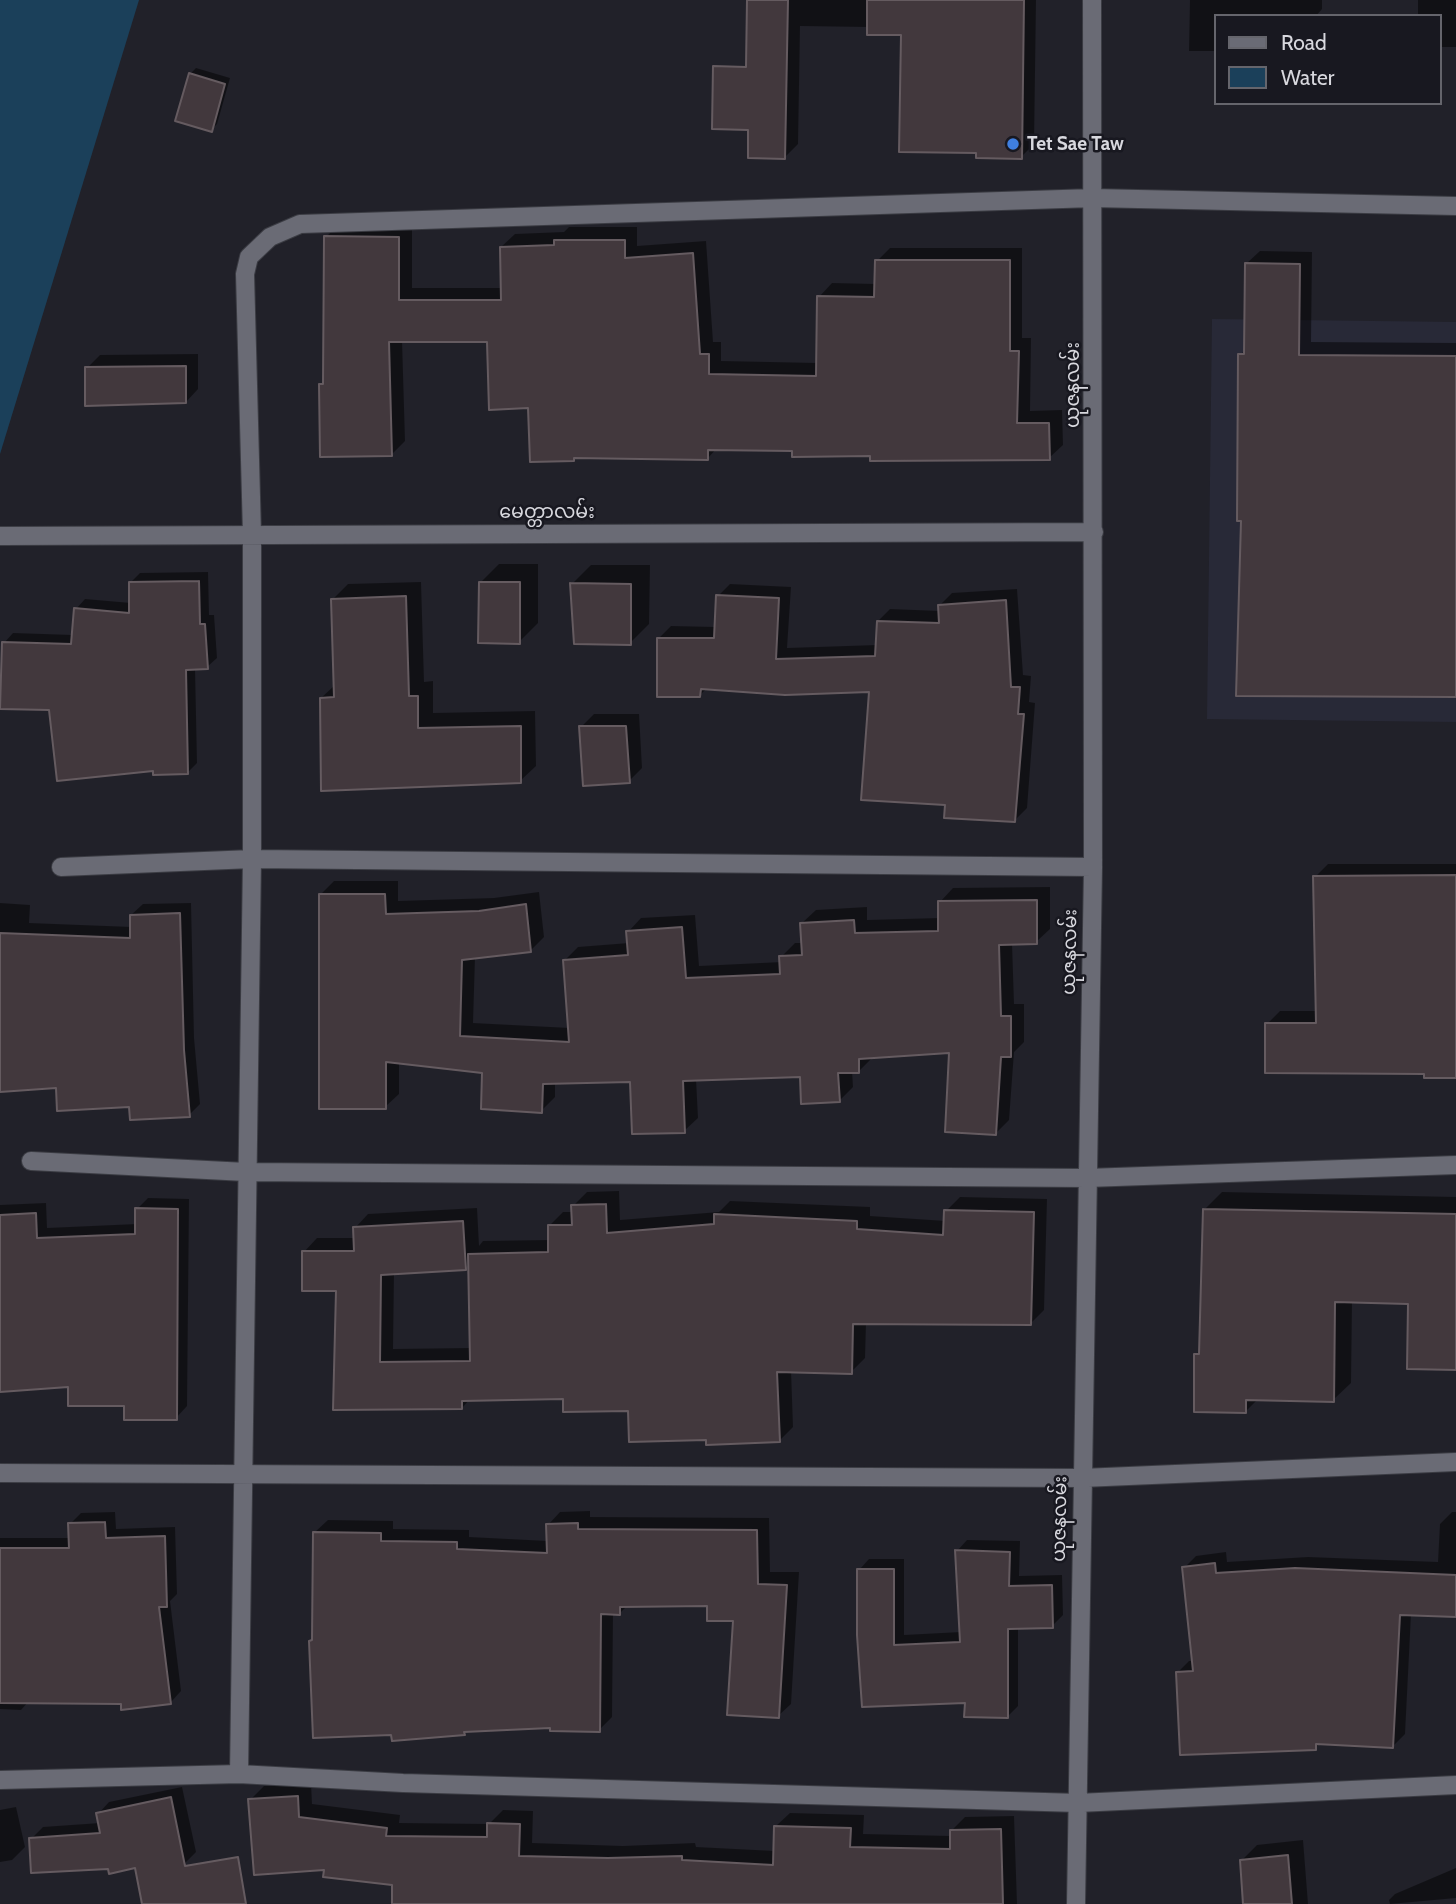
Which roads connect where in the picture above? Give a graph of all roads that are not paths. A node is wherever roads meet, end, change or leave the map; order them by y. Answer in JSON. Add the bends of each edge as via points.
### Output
{"nodes":[{"id":1,"x":1092,"y":0,"type":"edge"},
{"id":2,"x":1093,"y":198,"type":"junction"},
{"id":3,"x":1456,"y":206,"type":"edge"},
{"id":4,"x":1094,"y":532,"type":"junction"},
{"id":5,"x":251,"y":534,"type":"junction"},
{"id":6,"x":0,"y":536,"type":"edge"},
{"id":7,"x":252,"y":859,"type":"junction"},
{"id":8,"x":61,"y":867,"type":"dead end"},
{"id":9,"x":1093,"y":867,"type":"junction"},
{"id":10,"x":31,"y":1161,"type":"dead end"},
{"id":11,"x":1456,"y":1165,"type":"edge"},
{"id":12,"x":246,"y":1172,"type":"junction"},
{"id":13,"x":1087,"y":1178,"type":"junction"},
{"id":14,"x":1456,"y":1462,"type":"edge"},
{"id":15,"x":0,"y":1473,"type":"edge"},
{"id":16,"x":244,"y":1474,"type":"junction"},
{"id":17,"x":1082,"y":1478,"type":"junction"},
{"id":18,"x":239,"y":1774,"type":"junction"},
{"id":19,"x":0,"y":1780,"type":"edge"},
{"id":20,"x":1456,"y":1785,"type":"edge"},
{"id":21,"x":1078,"y":1803,"type":"junction"},
{"id":22,"x":1076,"y":1904,"type":"edge"}],
"edges":[{"from":1,"to":2,"type":"street","name":"ယုဇနလမ်း"},
{"from":2,"to":3,"type":"street"},
{"from":2,"to":4,"type":"street","name":"ယုဇနလမ်း"},
{"from":2,"to":5,"type":"street","via":[[300,224],[270,237],[249,257],[245,274]]},
{"from":4,"to":5,"type":"street","name":"မေတ္တာလမ်း"},
{"from":4,"to":9,"type":"street","name":"ယုဇနလမ်း"},
{"from":5,"to":6,"type":"street","name":"မေတ္တာလမ်း"},
{"from":5,"to":7,"type":"street"},
{"from":7,"to":8,"type":"street"},
{"from":7,"to":9,"type":"street"},
{"from":7,"to":12,"type":"street"},
{"from":9,"to":13,"type":"street","name":"ယုဇနလမ်း"},
{"from":10,"to":12,"type":"street"},
{"from":11,"to":13,"type":"street"},
{"from":12,"to":13,"type":"street"},
{"from":12,"to":16,"type":"street"},
{"from":13,"to":17,"type":"street","name":"ယုဇနလမ်း"},
{"from":14,"to":17,"type":"street"},
{"from":15,"to":16,"type":"street"},
{"from":16,"to":17,"type":"street"},
{"from":16,"to":18,"type":"street"},
{"from":17,"to":21,"type":"street","name":"ယုဇနလမ်း"},
{"from":18,"to":19,"type":"street"},
{"from":18,"to":21,"type":"street"},
{"from":20,"to":21,"type":"street"},
{"from":21,"to":22,"type":"street","name":"ယုဇနလမ်း"}]}
